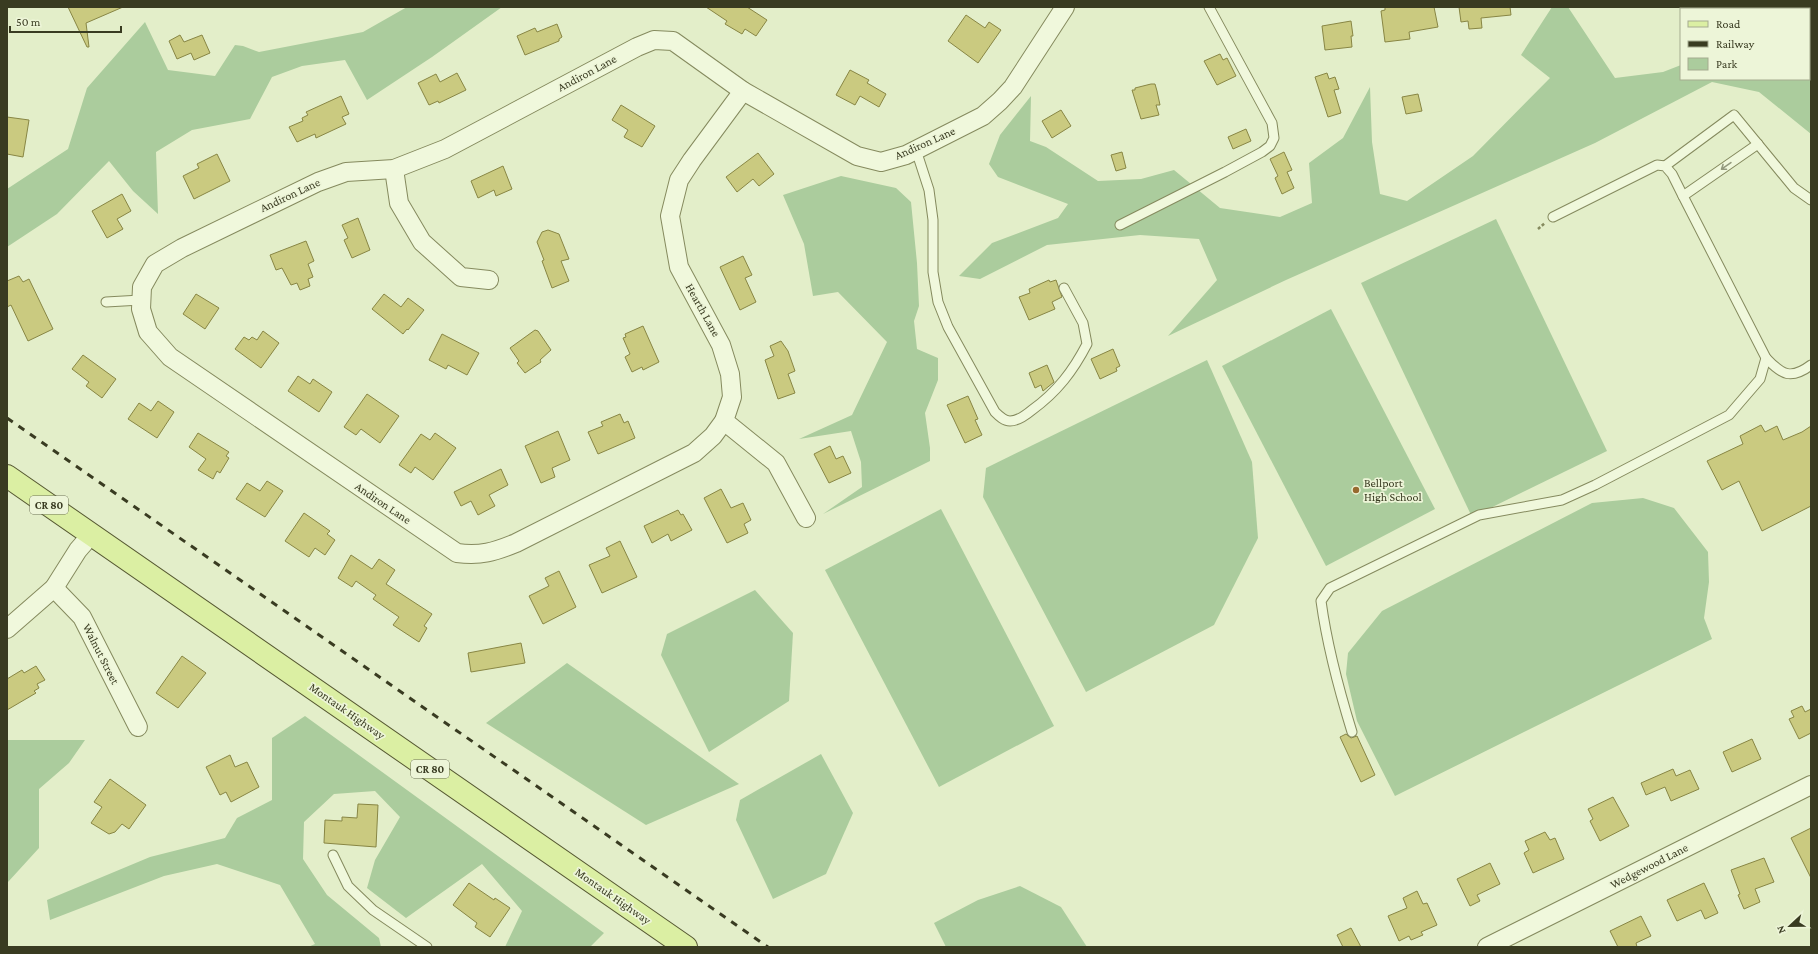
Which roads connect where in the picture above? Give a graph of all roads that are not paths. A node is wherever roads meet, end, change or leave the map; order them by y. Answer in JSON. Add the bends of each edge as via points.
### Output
{"nodes":[{"id":1,"x":1065,"y":7,"type":"edge"},
{"id":2,"x":1209,"y":7,"type":"edge"},
{"id":3,"x":743,"y":91,"type":"junction"},
{"id":4,"x":1758,"y":144,"type":"junction"},
{"id":5,"x":916,"y":150,"type":"junction"},
{"id":6,"x":1665,"y":166,"type":"junction"},
{"id":7,"x":394,"y":169,"type":"junction"},
{"id":8,"x":1683,"y":196,"type":"junction"},
{"id":9,"x":1811,"y":200,"type":"edge"},
{"id":10,"x":1553,"y":217,"type":"dead end"},
{"id":11,"x":1120,"y":225,"type":"dead end"},
{"id":12,"x":489,"y":280,"type":"dead end"},
{"id":13,"x":1064,"y":288,"type":"dead end"},
{"id":14,"x":141,"y":300,"type":"junction"},
{"id":15,"x":106,"y":302,"type":"dead end"},
{"id":16,"x":1766,"y":358,"type":"junction"},
{"id":17,"x":1811,"y":365,"type":"edge"},
{"id":18,"x":724,"y":421,"type":"junction"},
{"id":19,"x":7,"y":476,"type":"edge"},
{"id":20,"x":806,"y":518,"type":"dead end"},
{"id":21,"x":91,"y":535,"type":"junction"},
{"id":22,"x":54,"y":588,"type":"junction"},
{"id":23,"x":7,"y":629,"type":"edge"},
{"id":24,"x":138,"y":727,"type":"dead end"},
{"id":25,"x":1352,"y":732,"type":"dead end"},
{"id":26,"x":1811,"y":785,"type":"edge"},
{"id":27,"x":333,"y":856,"type":"dead end"},
{"id":28,"x":427,"y":947,"type":"edge"},
{"id":29,"x":686,"y":947,"type":"edge"},
{"id":30,"x":1487,"y":947,"type":"edge"}],
"edges":[{"from":1,"to":5,"type":"street","name":"Andiron Lane","via":[[1013,87],[1000,101],[983,116]]},
{"from":2,"to":11,"type":"lane","via":[[1272,123],[1274,138],[1270,146],[1262,152]]},
{"from":3,"to":5,"type":"street","name":"Andiron Lane","via":[[857,156],[881,162]]},
{"from":3,"to":7,"type":"street","name":"Andiron Lane","via":[[673,41],[654,40],[445,149]]},
{"from":3,"to":18,"type":"street","name":"Hearth Lane","via":[[679,180],[670,216],[679,267],[721,345],[730,374],[732,398]]},
{"from":4,"to":6,"type":"lane","via":[[1734,115]]},
{"from":4,"to":8,"type":"lane","one_way":true},
{"from":4,"to":9,"type":"lane","via":[[1794,188]]},
{"from":5,"to":13,"type":"lane","via":[[929,190],[933,220],[933,272],[938,302],[948,327],[995,412],[1002,419],[1011,421],[1022,417],[1046,400],[1070,374],[1087,344],[1083,322]]},
{"from":6,"to":8,"type":"lane"},
{"from":6,"to":10,"type":"lane","via":[[1656,165]]},
{"from":7,"to":12,"type":"street","via":[[398,203],[422,242],[461,277]]},
{"from":7,"to":14,"type":"street","name":"Andiron Lane","via":[[346,172],[318,182],[182,248],[155,264],[142,287]]},
{"from":8,"to":16,"type":"lane"},
{"from":14,"to":15,"type":"lane"},
{"from":14,"to":18,"type":"street","name":"Andiron Lane","via":[[148,332],[170,357],[457,553],[488,553],[516,543],[694,453],[713,436]]},
{"from":16,"to":17,"type":"lane","via":[[1775,368],[1786,374],[1798,373]]},
{"from":16,"to":25,"type":"lane","via":[[1760,379],[1729,415],[1562,500],[1479,515],[1330,588],[1321,601],[1323,619]]},
{"from":18,"to":20,"type":"street","via":[[776,463]]},
{"from":19,"to":21,"type":"main road","name":"Montauk Highway","number":"CR 80"},
{"from":21,"to":22,"type":"street","via":[[78,550]]},
{"from":21,"to":29,"type":"main road","name":"Montauk Highway","number":"CR 80"},
{"from":22,"to":23,"type":"street"},
{"from":22,"to":24,"type":"street","name":"Walnut Street","via":[[82,617]]},
{"from":26,"to":30,"type":"street","name":"Wedgewood Lane"},
{"from":27,"to":28,"type":"lane","via":[[353,891],[373,910]]}]}
